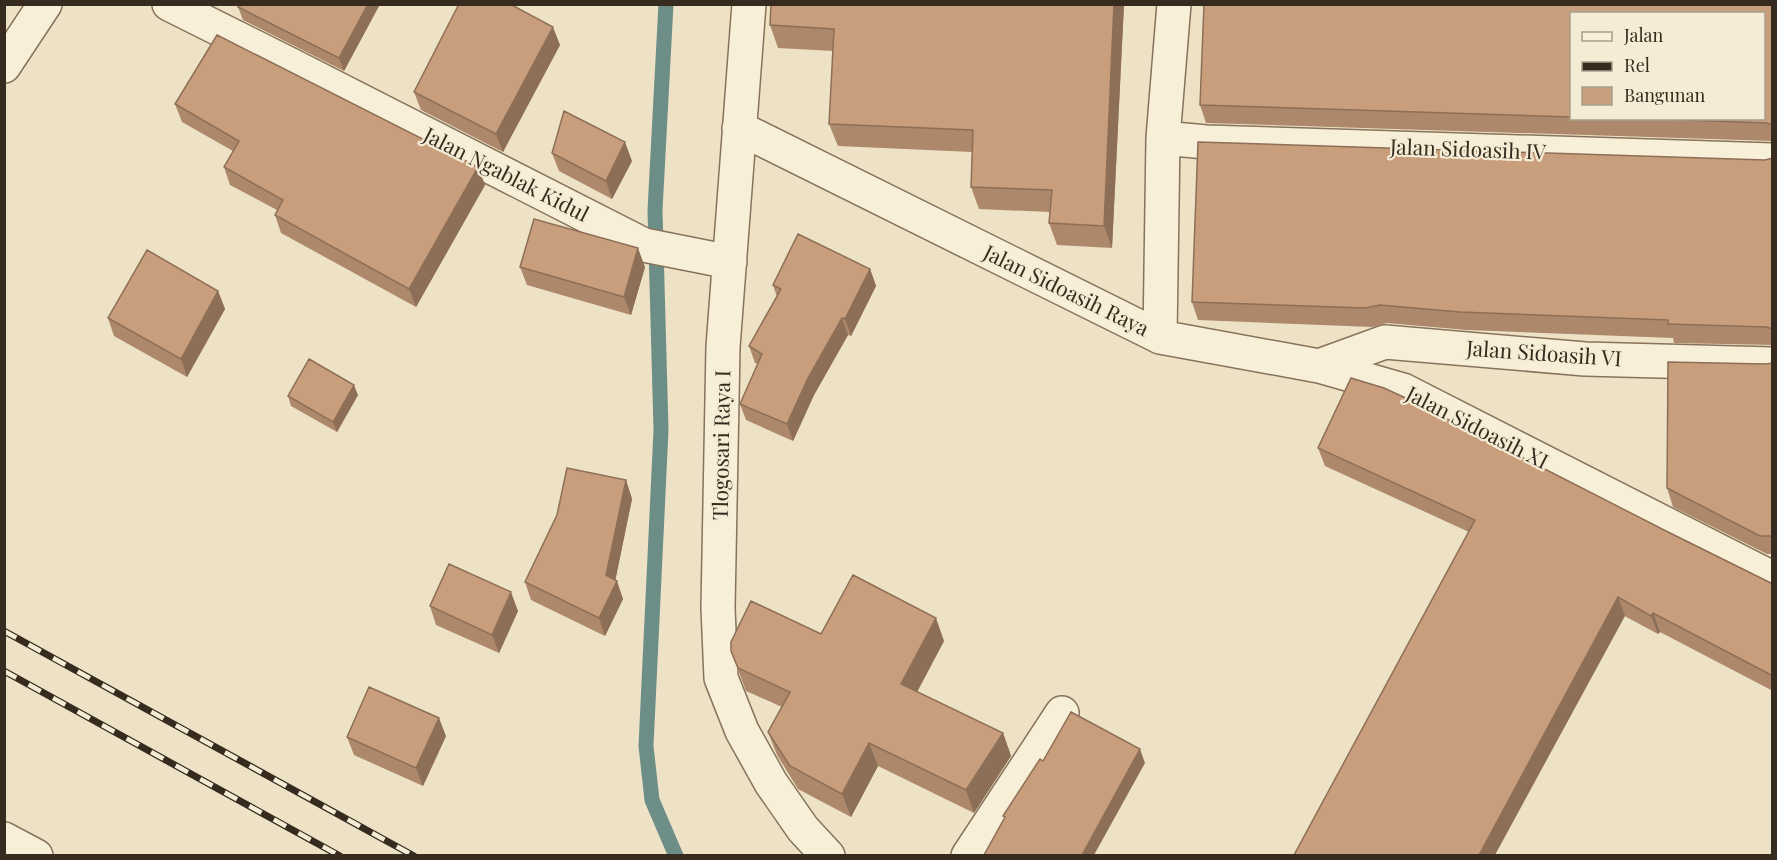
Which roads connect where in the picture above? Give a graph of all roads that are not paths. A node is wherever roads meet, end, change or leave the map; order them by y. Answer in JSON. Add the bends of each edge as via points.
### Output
{"nodes":[{"id":1,"x":45,"y":4,"type":"edge"},
{"id":2,"x":169,"y":4,"type":"edge"},
{"id":3,"x":748,"y":4,"type":"edge"},
{"id":4,"x":1174,"y":4,"type":"edge"},
{"id":5,"x":4,"y":66,"type":"edge"},
{"id":6,"x":739,"y":128,"type":"junction"},
{"id":7,"x":1163,"y":138,"type":"junction"},
{"id":8,"x":1773,"y":160,"type":"edge"},
{"id":9,"x":730,"y":262,"type":"junction"},
{"id":10,"x":1160,"y":337,"type":"junction"},
{"id":11,"x":1773,"y":364,"type":"edge"},
{"id":12,"x":1319,"y":366,"type":"junction"},
{"id":13,"x":1773,"y":578,"type":"edge"},
{"id":14,"x":1062,"y":713,"type":"dead end"},
{"id":15,"x":4,"y":839,"type":"edge"},
{"id":16,"x":36,"y":855,"type":"edge"},
{"id":17,"x":828,"y":855,"type":"edge"},
{"id":18,"x":968,"y":855,"type":"edge"}],
"edges":[{"from":1,"to":5,"type":"street"},
{"from":2,"to":9,"type":"street","name":"Jalan Ngablak Kidul","via":[[644,244]]},
{"from":3,"to":6,"type":"street","name":"Tlogosari Raya I"},
{"from":4,"to":7,"type":"street","name":"Jalan Sidoasih Raya"},
{"from":6,"to":9,"type":"street","name":"Tlogosari Raya I"},
{"from":6,"to":10,"type":"street","name":"Jalan Sidoasih Raya"},
{"from":7,"to":8,"type":"street","name":"Jalan Sidoasih IV"},
{"from":7,"to":10,"type":"street","name":"Jalan Sidoasih Raya"},
{"from":9,"to":17,"type":"street","name":"Tlogosari Raya I","via":[[723,347],[718,608],[721,678],[742,731],[771,783],[803,829]]},
{"from":10,"to":12,"type":"street","name":"Jalan Sidoasih XI"},
{"from":11,"to":12,"type":"street","name":"Jalan Sidoasih VI","via":[[1586,359],[1385,342]]},
{"from":12,"to":13,"type":"street","name":"Jalan Sidoasih XI","via":[[1403,390]]},
{"from":14,"to":18,"type":"street"},
{"from":15,"to":16,"type":"street"}]}
